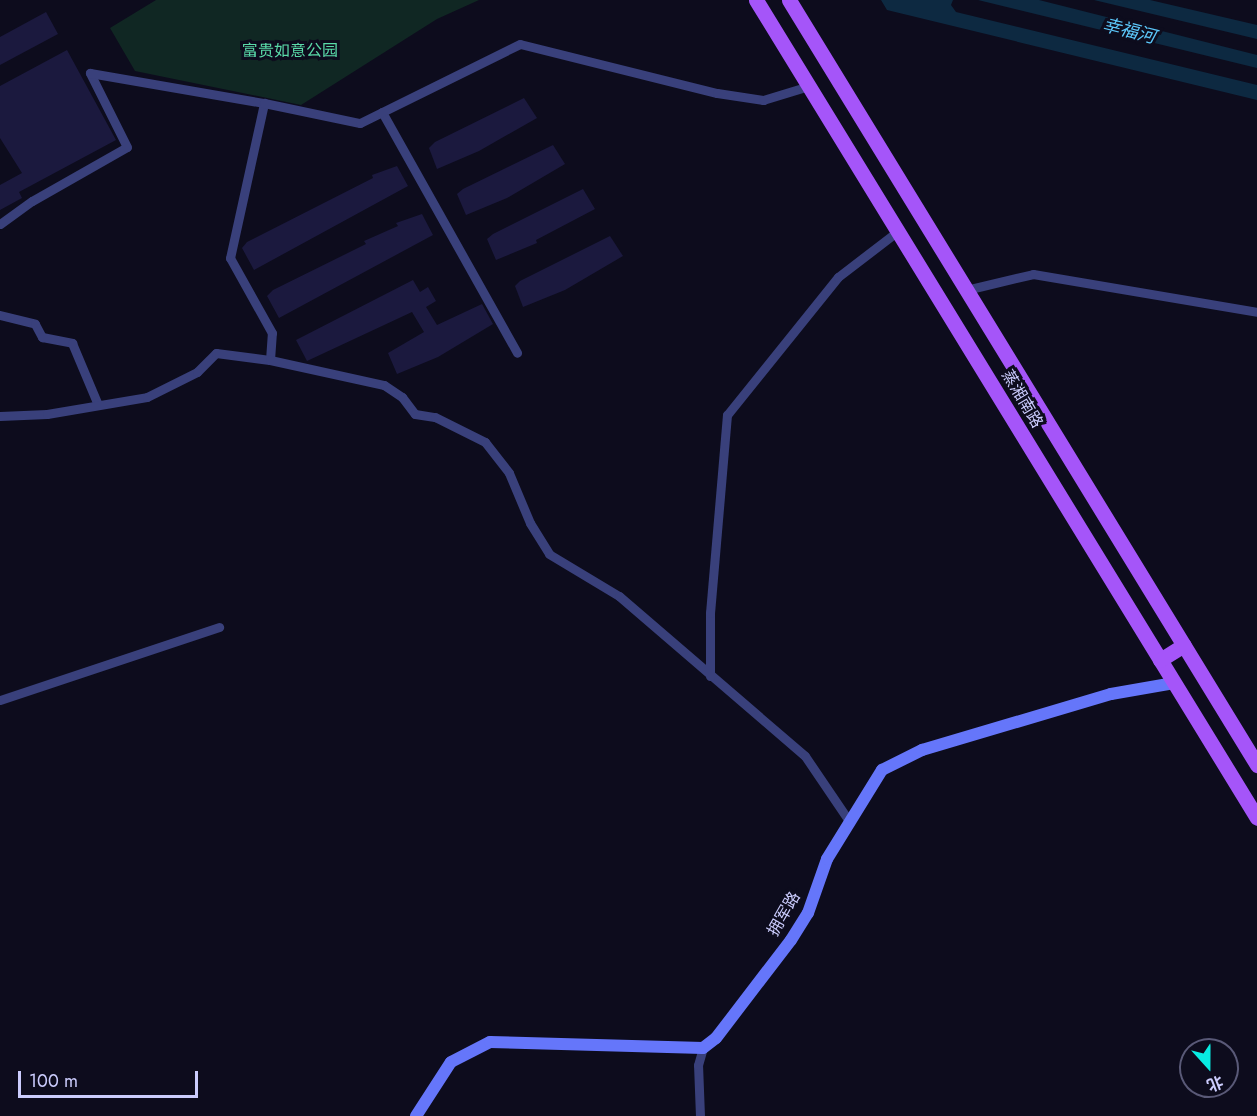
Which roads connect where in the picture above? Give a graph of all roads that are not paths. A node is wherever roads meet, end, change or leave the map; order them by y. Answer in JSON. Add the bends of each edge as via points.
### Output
{"nodes":[{"id":1,"x":756,"y":0,"type":"edge"},
{"id":2,"x":789,"y":0,"type":"edge"},
{"id":3,"x":809,"y":86,"type":"junction"},
{"id":4,"x":264,"y":103,"type":"junction"},
{"id":5,"x":382,"y":112,"type":"junction"},
{"id":6,"x":0,"y":224,"type":"edge"},
{"id":7,"x":898,"y":231,"type":"junction"},
{"id":8,"x":966,"y":290,"type":"junction"},
{"id":9,"x":1257,"y":312,"type":"edge"},
{"id":10,"x":0,"y":315,"type":"edge"},
{"id":11,"x":517,"y":353,"type":"dead end"},
{"id":12,"x":270,"y":360,"type":"junction"},
{"id":13,"x":98,"y":405,"type":"junction"},
{"id":14,"x":0,"y":416,"type":"edge"},
{"id":15,"x":219,"y":627,"type":"dead end"},
{"id":16,"x":1184,"y":645,"type":"junction"},
{"id":17,"x":1160,"y":660,"type":"junction"},
{"id":18,"x":710,"y":676,"type":"junction"},
{"id":19,"x":1174,"y":683,"type":"junction"},
{"id":20,"x":0,"y":700,"type":"edge"},
{"id":21,"x":1257,"y":765,"type":"edge"},
{"id":22,"x":1257,"y":818,"type":"edge"},
{"id":23,"x":849,"y":821,"type":"junction"},
{"id":24,"x":703,"y":1048,"type":"junction"},
{"id":25,"x":416,"y":1116,"type":"edge"},
{"id":26,"x":700,"y":1116,"type":"edge"}],
"edges":[{"from":1,"to":3,"type":"main road","name":"蒸湘南路"},
{"from":2,"to":8,"type":"main road","name":"蒸湘南路"},
{"from":3,"to":5,"type":"street","via":[[763,100],[717,93],[520,44]]},
{"from":3,"to":7,"type":"main road","name":"蒸湘南路"},
{"from":4,"to":5,"type":"street","via":[[360,123]]},
{"from":4,"to":6,"type":"street","via":[[90,74],[128,147],[32,201]]},
{"from":4,"to":12,"type":"street","via":[[230,258],[272,333]]},
{"from":5,"to":11,"type":"street"},
{"from":7,"to":17,"type":"main road","name":"蒸湘南路"},
{"from":7,"to":18,"type":"street","via":[[838,277],[727,415],[710,613]]},
{"from":8,"to":9,"type":"street","via":[[1033,274]]},
{"from":8,"to":16,"type":"main road","name":"蒸湘南路"},
{"from":10,"to":13,"type":"street","via":[[35,324],[42,337],[72,343]]},
{"from":12,"to":13,"type":"street","via":[[216,353],[197,372],[168,390]]},
{"from":12,"to":18,"type":"street","via":[[384,385],[402,397],[415,414],[435,417],[485,442],[509,473],[530,523],[549,554],[619,596]]},
{"from":13,"to":14,"type":"street"},
{"from":15,"to":20,"type":"street"},
{"from":16,"to":17,"type":"main road"},
{"from":16,"to":21,"type":"main road","name":"蒸湘南路"},
{"from":17,"to":19,"type":"main road","name":"蒸湘南路"},
{"from":18,"to":23,"type":"street","via":[[805,756]]},
{"from":19,"to":22,"type":"main road","name":"蒸湘南路"},
{"from":19,"to":23,"type":"street","name":"拥军路","via":[[1111,694],[922,750],[882,770]]},
{"from":23,"to":24,"type":"street","name":"拥军路","via":[[827,859],[808,913],[716,1038]]},
{"from":24,"to":25,"type":"street","via":[[490,1042],[451,1062]]},
{"from":24,"to":26,"type":"street","via":[[698,1074]]}]}
